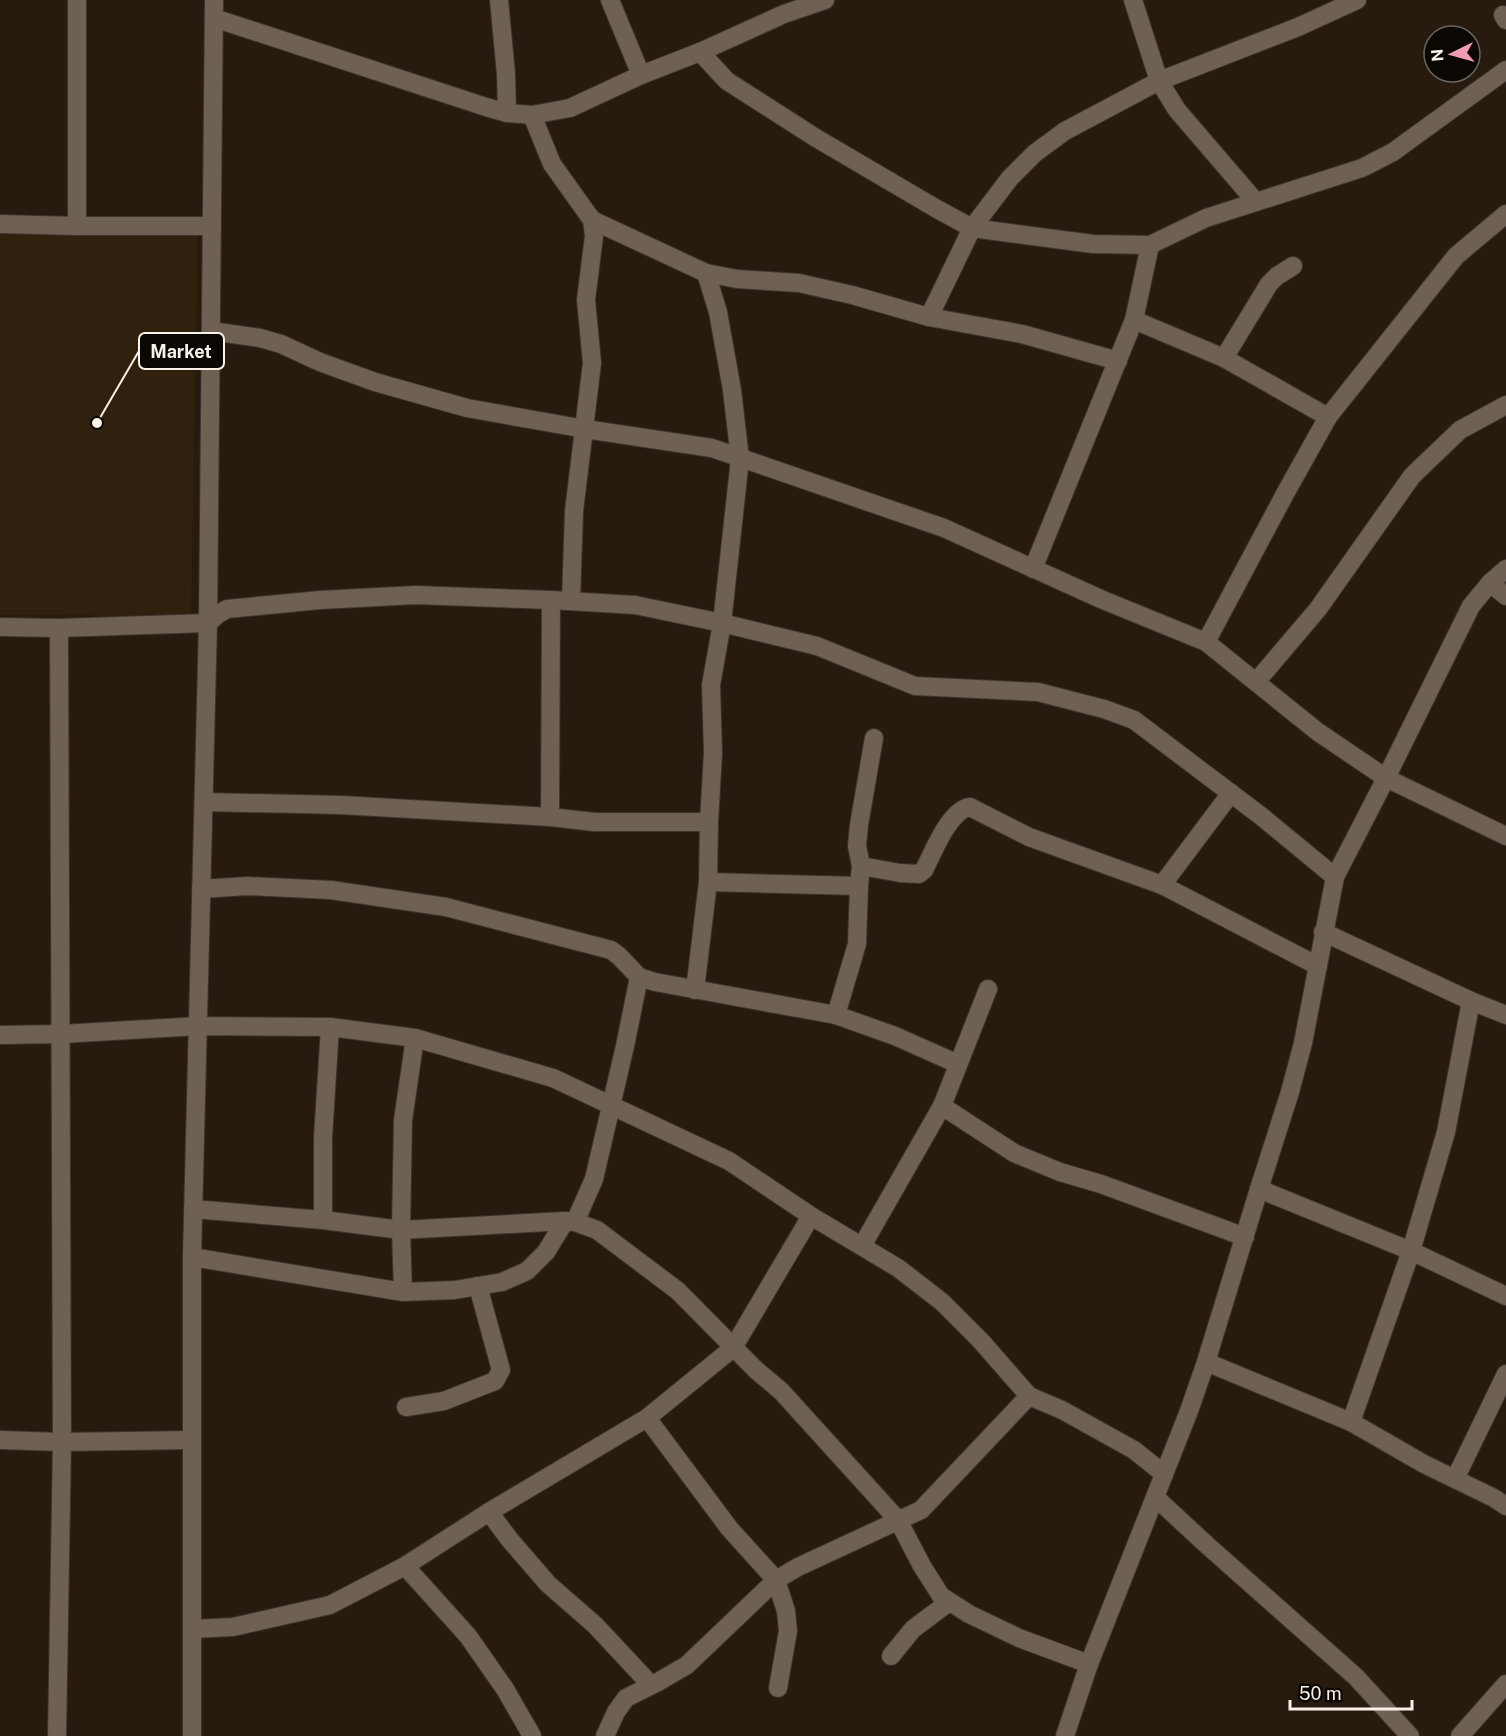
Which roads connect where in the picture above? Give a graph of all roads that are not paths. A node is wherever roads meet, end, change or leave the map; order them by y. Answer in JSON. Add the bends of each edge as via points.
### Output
{"nodes":[{"id":1,"x":76,"y":0,"type":"edge"},
{"id":2,"x":499,"y":0,"type":"edge"},
{"id":3,"x":610,"y":0,"type":"edge"},
{"id":4,"x":825,"y":0,"type":"edge"},
{"id":5,"x":1133,"y":0,"type":"edge"},
{"id":6,"x":1357,"y":0,"type":"edge"},
{"id":7,"x":782,"y":7,"type":"edge"},
{"id":8,"x":214,"y":9,"type":"edge"},
{"id":9,"x":699,"y":52,"type":"junction"},
{"id":10,"x":1506,"y":70,"type":"edge"},
{"id":11,"x":641,"y":75,"type":"junction"},
{"id":12,"x":1159,"y":81,"type":"junction"},
{"id":13,"x":507,"y":113,"type":"junction"},
{"id":14,"x":532,"y":116,"type":"junction"},
{"id":15,"x":1256,"y":202,"type":"junction"},
{"id":16,"x":1506,"y":214,"type":"edge"},
{"id":17,"x":592,"y":220,"type":"junction"},
{"id":18,"x":0,"y":224,"type":"edge"},
{"id":19,"x":77,"y":226,"type":"junction"},
{"id":20,"x":212,"y":226,"type":"junction"},
{"id":21,"x":972,"y":228,"type":"junction"},
{"id":22,"x":1150,"y":245,"type":"junction"},
{"id":23,"x":1293,"y":266,"type":"dead end"},
{"id":24,"x":706,"y":273,"type":"junction"},
{"id":25,"x":929,"y":317,"type":"junction"},
{"id":26,"x":1134,"y":320,"type":"junction"},
{"id":27,"x":211,"y":331,"type":"junction"},
{"id":28,"x":1224,"y":358,"type":"junction"},
{"id":29,"x":1118,"y":361,"type":"junction"},
{"id":30,"x":1506,"y":405,"type":"edge"},
{"id":31,"x":1328,"y":417,"type":"junction"},
{"id":32,"x":585,"y":429,"type":"junction"},
{"id":33,"x":740,"y":459,"type":"junction"},
{"id":34,"x":1033,"y":569,"type":"junction"},
{"id":35,"x":1506,"y":569,"type":"edge"},
{"id":36,"x":1490,"y":583,"type":"junction"},
{"id":37,"x":1506,"y":596,"type":"edge"},
{"id":38,"x":551,"y":600,"type":"junction"},
{"id":39,"x":571,"y":601,"type":"junction"},
{"id":40,"x":208,"y":623,"type":"junction"},
{"id":41,"x":722,"y":624,"type":"junction"},
{"id":42,"x":0,"y":627,"type":"edge"},
{"id":43,"x":58,"y":628,"type":"junction"},
{"id":44,"x":1206,"y":642,"type":"junction"},
{"id":45,"x":1257,"y":682,"type":"junction"},
{"id":46,"x":874,"y":738,"type":"dead end"},
{"id":47,"x":1386,"y":778,"type":"junction"},
{"id":48,"x":1231,"y":792,"type":"junction"},
{"id":49,"x":204,"y":802,"type":"junction"},
{"id":50,"x":550,"y":817,"type":"junction"},
{"id":51,"x":709,"y":822,"type":"junction"},
{"id":52,"x":1506,"y":836,"type":"edge"},
{"id":53,"x":861,"y":866,"type":"junction"},
{"id":54,"x":1335,"y":877,"type":"junction"},
{"id":55,"x":708,"y":882,"type":"junction"},
{"id":56,"x":1162,"y":885,"type":"junction"},
{"id":57,"x":859,"y":886,"type":"junction"},
{"id":58,"x":201,"y":889,"type":"junction"},
{"id":59,"x":1323,"y":932,"type":"junction"},
{"id":60,"x":1318,"y":966,"type":"junction"},
{"id":61,"x":639,"y":977,"type":"junction"},
{"id":62,"x":988,"y":989,"type":"dead end"},
{"id":63,"x":694,"y":990,"type":"junction"},
{"id":64,"x":1471,"y":1001,"type":"junction"},
{"id":65,"x":836,"y":1015,"type":"junction"},
{"id":66,"x":1506,"y":1015,"type":"edge"},
{"id":67,"x":199,"y":1026,"type":"junction"},
{"id":68,"x":330,"y":1027,"type":"junction"},
{"id":69,"x":61,"y":1034,"type":"junction"},
{"id":70,"x":0,"y":1035,"type":"edge"},
{"id":71,"x":415,"y":1038,"type":"junction"},
{"id":72,"x":958,"y":1064,"type":"junction"},
{"id":73,"x":611,"y":1106,"type":"junction"},
{"id":74,"x":942,"y":1106,"type":"junction"},
{"id":75,"x":1258,"y":1189,"type":"junction"},
{"id":76,"x":193,"y":1209,"type":"junction"},
{"id":77,"x":810,"y":1216,"type":"junction"},
{"id":78,"x":323,"y":1220,"type":"junction"},
{"id":79,"x":570,"y":1222,"type":"junction"},
{"id":80,"x":401,"y":1230,"type":"junction"},
{"id":81,"x":1245,"y":1237,"type":"junction"},
{"id":82,"x":862,"y":1246,"type":"junction"},
{"id":83,"x":1411,"y":1251,"type":"junction"},
{"id":84,"x":192,"y":1257,"type":"junction"},
{"id":85,"x":478,"y":1286,"type":"junction"},
{"id":86,"x":403,"y":1292,"type":"junction"},
{"id":87,"x":1506,"y":1296,"type":"edge"},
{"id":88,"x":733,"y":1348,"type":"junction"},
{"id":89,"x":1206,"y":1362,"type":"junction"},
{"id":90,"x":1506,"y":1374,"type":"edge"},
{"id":91,"x":1029,"y":1396,"type":"junction"},
{"id":92,"x":406,"y":1407,"type":"dead end"},
{"id":93,"x":647,"y":1418,"type":"junction"},
{"id":94,"x":1351,"y":1422,"type":"junction"},
{"id":95,"x":0,"y":1440,"type":"edge"},
{"id":96,"x":191,"y":1440,"type":"junction"},
{"id":97,"x":62,"y":1442,"type":"junction"},
{"id":98,"x":1164,"y":1474,"type":"junction"},
{"id":99,"x":1455,"y":1479,"type":"junction"},
{"id":100,"x":1155,"y":1497,"type":"junction"},
{"id":101,"x":1506,"y":1506,"type":"edge"},
{"id":102,"x":489,"y":1512,"type":"junction"},
{"id":103,"x":898,"y":1520,"type":"junction"},
{"id":104,"x":405,"y":1566,"type":"junction"},
{"id":105,"x":776,"y":1580,"type":"junction"},
{"id":106,"x":949,"y":1602,"type":"junction"},
{"id":107,"x":192,"y":1629,"type":"junction"},
{"id":108,"x":891,"y":1656,"type":"dead end"},
{"id":109,"x":1089,"y":1664,"type":"junction"},
{"id":110,"x":1506,"y":1684,"type":"edge"},
{"id":111,"x":651,"y":1685,"type":"junction"},
{"id":112,"x":778,"y":1688,"type":"dead end"},
{"id":113,"x":57,"y":1736,"type":"edge"},
{"id":114,"x":192,"y":1736,"type":"edge"},
{"id":115,"x":532,"y":1736,"type":"edge"},
{"id":116,"x":605,"y":1736,"type":"edge"},
{"id":117,"x":1065,"y":1736,"type":"edge"},
{"id":118,"x":1410,"y":1736,"type":"edge"},
{"id":119,"x":1460,"y":1736,"type":"edge"}],
"edges":[{"from":1,"to":19,"type":"street"},
{"from":2,"to":13,"type":"street"},
{"from":3,"to":11,"type":"street"},
{"from":4,"to":7,"type":"street"},
{"from":5,"to":12,"type":"street"},
{"from":6,"to":12,"type":"street"},
{"from":7,"to":9,"type":"street"},
{"from":8,"to":13,"type":"street"},
{"from":8,"to":20,"type":"street"},
{"from":9,"to":11,"type":"street"},
{"from":9,"to":21,"type":"street","via":[[727,81],[816,138]]},
{"from":10,"to":15,"type":"street","via":[[1393,152],[1362,168]]},
{"from":11,"to":14,"type":"street","via":[[570,108]]},
{"from":12,"to":15,"type":"street","via":[[1176,110]]},
{"from":12,"to":21,"type":"street","via":[[1065,131],[1035,153],[1010,178]]},
{"from":13,"to":14,"type":"street"},
{"from":14,"to":17,"type":"street","via":[[552,164]]},
{"from":15,"to":22,"type":"street","via":[[1206,218]]},
{"from":16,"to":31,"type":"street","via":[[1456,256]]},
{"from":17,"to":24,"type":"street"},
{"from":17,"to":32,"type":"street","via":[[594,236],[585,300],[592,363]]},
{"from":18,"to":19,"type":"street"},
{"from":19,"to":20,"type":"street"},
{"from":20,"to":27,"type":"street"},
{"from":21,"to":22,"type":"street","via":[[1093,244]]},
{"from":21,"to":25,"type":"street"},
{"from":22,"to":26,"type":"street"},
{"from":23,"to":28,"type":"street","via":[[1269,284]]},
{"from":24,"to":25,"type":"street","via":[[799,283]]},
{"from":24,"to":33,"type":"street","via":[[718,312]]},
{"from":25,"to":29,"type":"street","via":[[1022,334]]},
{"from":26,"to":28,"type":"street"},
{"from":26,"to":29,"type":"street"},
{"from":27,"to":32,"type":"street","via":[[281,344],[375,382],[467,408]]},
{"from":27,"to":40,"type":"street"},
{"from":28,"to":31,"type":"street"},
{"from":29,"to":34,"type":"street"},
{"from":30,"to":45,"type":"street","via":[[1460,430],[1412,476],[1318,609]]},
{"from":31,"to":44,"type":"street"},
{"from":32,"to":33,"type":"street","via":[[712,448]]},
{"from":32,"to":39,"type":"street","via":[[574,511]]},
{"from":33,"to":34,"type":"street","via":[[944,528]]},
{"from":33,"to":41,"type":"street"},
{"from":34,"to":44,"type":"street"},
{"from":35,"to":36,"type":"street"},
{"from":36,"to":37,"type":"street"},
{"from":36,"to":47,"type":"street","via":[[1471,606]]},
{"from":38,"to":39,"type":"street"},
{"from":38,"to":40,"type":"street","via":[[416,595],[320,600],[227,609]]},
{"from":38,"to":50,"type":"street"},
{"from":39,"to":41,"type":"street","via":[[634,605]]},
{"from":40,"to":43,"type":"street"},
{"from":40,"to":49,"type":"street"},
{"from":41,"to":48,"type":"street","via":[[817,646],[915,686],[1038,692],[1104,709],[1134,720]]},
{"from":41,"to":51,"type":"street","via":[[711,685]]},
{"from":42,"to":43,"type":"street"},
{"from":43,"to":69,"type":"street"},
{"from":44,"to":45,"type":"street"},
{"from":45,"to":47,"type":"street","via":[[1318,732]]},
{"from":46,"to":53,"type":"street","via":[[859,825],[857,846]]},
{"from":47,"to":52,"type":"street"},
{"from":47,"to":54,"type":"street"},
{"from":48,"to":54,"type":"street"},
{"from":48,"to":56,"type":"street"},
{"from":49,"to":50,"type":"street"},
{"from":49,"to":58,"type":"street"},
{"from":50,"to":51,"type":"street","via":[[594,822]]},
{"from":51,"to":55,"type":"street"},
{"from":53,"to":56,"type":"street","via":[[919,874],[950,821],[963,808],[970,807],[1029,837]]},
{"from":53,"to":57,"type":"street"},
{"from":54,"to":59,"type":"street"},
{"from":55,"to":57,"type":"street"},
{"from":55,"to":63,"type":"street"},
{"from":56,"to":60,"type":"street"},
{"from":57,"to":65,"type":"street","via":[[857,944]]},
{"from":58,"to":61,"type":"street","via":[[247,886],[331,890],[446,907],[611,950]]},
{"from":58,"to":67,"type":"street"},
{"from":59,"to":60,"type":"street"},
{"from":59,"to":64,"type":"street"},
{"from":60,"to":75,"type":"street","via":[[1290,1092]]},
{"from":61,"to":63,"type":"street"},
{"from":61,"to":73,"type":"street"},
{"from":62,"to":72,"type":"street"},
{"from":63,"to":65,"type":"street"},
{"from":64,"to":66,"type":"street"},
{"from":64,"to":83,"type":"street","via":[[1446,1132]]},
{"from":65,"to":72,"type":"street"},
{"from":67,"to":68,"type":"street"},
{"from":67,"to":69,"type":"street"},
{"from":67,"to":76,"type":"street"},
{"from":68,"to":71,"type":"street"},
{"from":68,"to":78,"type":"street"},
{"from":69,"to":70,"type":"street"},
{"from":69,"to":97,"type":"street"},
{"from":71,"to":73,"type":"street","via":[[553,1078]]},
{"from":71,"to":80,"type":"street","via":[[403,1120]]},
{"from":72,"to":74,"type":"street"},
{"from":73,"to":77,"type":"street","via":[[729,1161]]},
{"from":73,"to":79,"type":"street","via":[[594,1179]]},
{"from":74,"to":81,"type":"street","via":[[1014,1154]]},
{"from":74,"to":82,"type":"street"},
{"from":75,"to":81,"type":"street"},
{"from":75,"to":83,"type":"street"},
{"from":76,"to":78,"type":"street"},
{"from":76,"to":84,"type":"street"},
{"from":77,"to":82,"type":"street"},
{"from":77,"to":88,"type":"street"},
{"from":78,"to":80,"type":"street"},
{"from":79,"to":80,"type":"street"},
{"from":79,"to":85,"type":"street","via":[[527,1271],[502,1282]]},
{"from":79,"to":88,"type":"street","via":[[597,1230],[678,1291]]},
{"from":80,"to":86,"type":"street"},
{"from":81,"to":89,"type":"street"},
{"from":82,"to":91,"type":"street","via":[[942,1302]]},
{"from":83,"to":87,"type":"street"},
{"from":83,"to":94,"type":"street"},
{"from":84,"to":86,"type":"street"},
{"from":84,"to":96,"type":"street"},
{"from":85,"to":86,"type":"street"},
{"from":85,"to":92,"type":"street","via":[[501,1370],[495,1381],[444,1401]]},
{"from":88,"to":93,"type":"street"},
{"from":88,"to":103,"type":"street","via":[[781,1391]]},
{"from":89,"to":94,"type":"street"},
{"from":89,"to":98,"type":"street"},
{"from":90,"to":99,"type":"street"},
{"from":91,"to":98,"type":"street","via":[[1134,1450]]},
{"from":91,"to":103,"type":"street","via":[[921,1510]]},
{"from":93,"to":102,"type":"street"},
{"from":93,"to":105,"type":"street","via":[[729,1528]]},
{"from":94,"to":99,"type":"street"},
{"from":95,"to":97,"type":"street"},
{"from":96,"to":97,"type":"street"},
{"from":96,"to":107,"type":"street"},
{"from":97,"to":113,"type":"street"},
{"from":98,"to":100,"type":"street"},
{"from":99,"to":101,"type":"street"},
{"from":100,"to":109,"type":"street"},
{"from":100,"to":118,"type":"street","via":[[1356,1677]]},
{"from":102,"to":104,"type":"street"},
{"from":102,"to":111,"type":"street","via":[[548,1584],[595,1625]]},
{"from":103,"to":105,"type":"street"},
{"from":103,"to":106,"type":"street","via":[[934,1586]]},
{"from":104,"to":107,"type":"street","via":[[330,1605],[233,1627]]},
{"from":104,"to":115,"type":"street","via":[[468,1636]]},
{"from":105,"to":111,"type":"street","via":[[687,1665]]},
{"from":105,"to":112,"type":"street","via":[[788,1631]]},
{"from":106,"to":108,"type":"street","via":[[913,1629]]},
{"from":106,"to":109,"type":"street","via":[[1019,1638]]},
{"from":107,"to":114,"type":"street"},
{"from":109,"to":117,"type":"street"},
{"from":110,"to":119,"type":"street"},
{"from":111,"to":116,"type":"street","via":[[627,1698]]}]}
